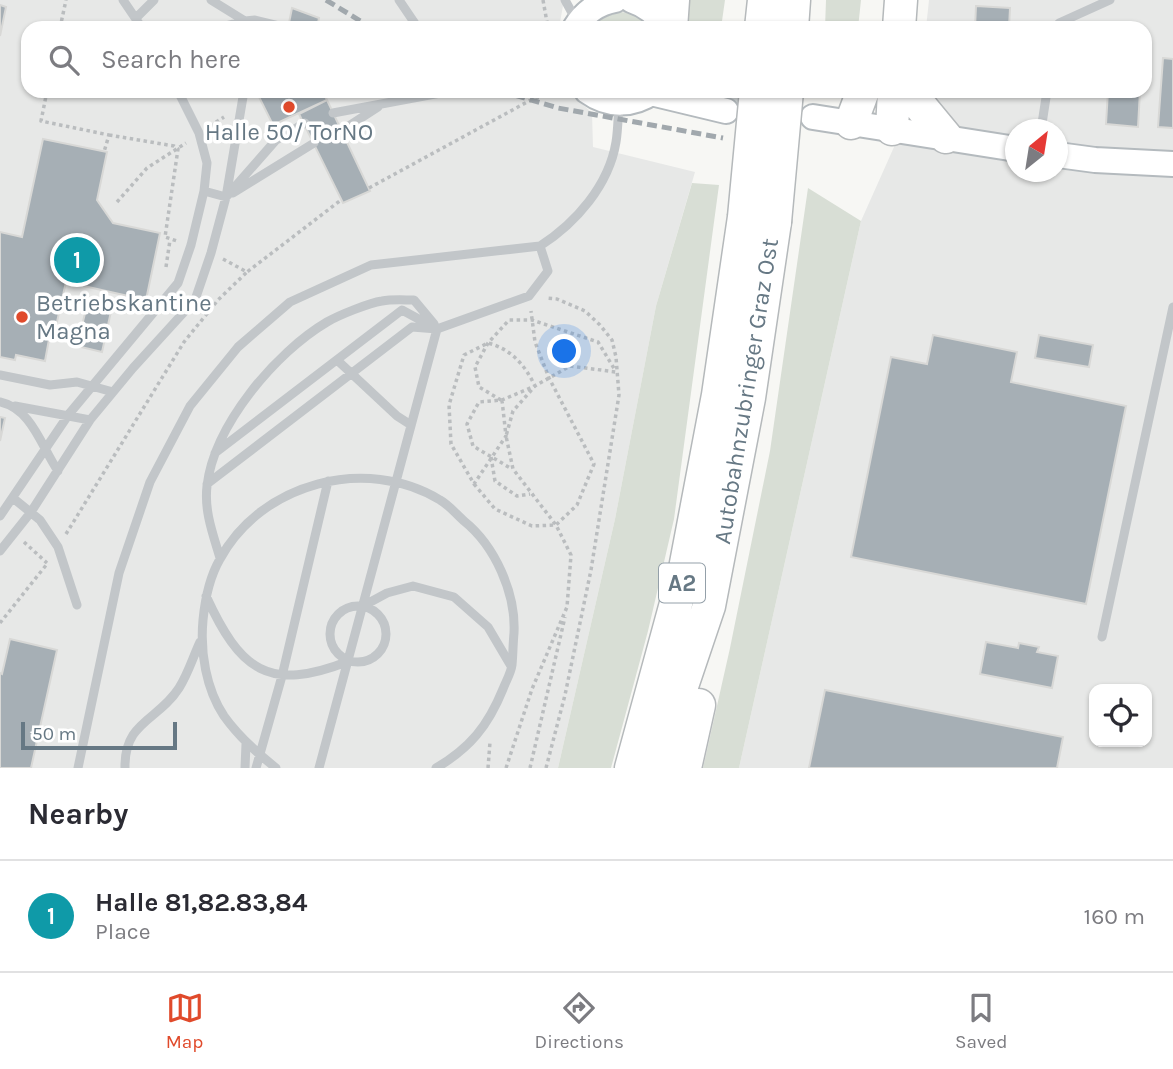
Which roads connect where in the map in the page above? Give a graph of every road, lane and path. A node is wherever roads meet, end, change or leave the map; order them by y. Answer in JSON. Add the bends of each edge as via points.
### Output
{"nodes":[{"id":1,"x":66,"y":0,"type":"edge"},
{"id":2,"x":123,"y":0,"type":"edge"},
{"id":3,"x":154,"y":0,"type":"edge"},
{"id":4,"x":211,"y":0,"type":"edge"},
{"id":5,"x":399,"y":0,"type":"edge"},
{"id":6,"x":543,"y":0,"type":"edge"},
{"id":7,"x":565,"y":0,"type":"edge"},
{"id":8,"x":615,"y":0,"type":"edge"},
{"id":9,"x":631,"y":0,"type":"edge"},
{"id":10,"x":673,"y":0,"type":"edge"},
{"id":11,"x":764,"y":0,"type":"edge"},
{"id":12,"x":794,"y":0,"type":"edge"},
{"id":13,"x":879,"y":0,"type":"edge"},
{"id":14,"x":901,"y":0,"type":"edge"},
{"id":15,"x":1110,"y":0,"type":"edge"},
{"id":16,"x":136,"y":18,"type":"junction"},
{"id":17,"x":62,"y":21,"type":"edge"},
{"id":18,"x":138,"y":21,"type":"edge"},
{"id":19,"x":241,"y":21,"type":"edge"},
{"id":20,"x":413,"y":21,"type":"edge"},
{"id":21,"x":547,"y":21,"type":"edge"},
{"id":22,"x":574,"y":21,"type":"edge"},
{"id":23,"x":580,"y":21,"type":"edge"},
{"id":24,"x":662,"y":21,"type":"edge"},
{"id":25,"x":670,"y":21,"type":"edge"},
{"id":26,"x":762,"y":21,"type":"edge"},
{"id":27,"x":792,"y":21,"type":"edge"},
{"id":28,"x":878,"y":21,"type":"edge"},
{"id":29,"x":900,"y":21,"type":"edge"},
{"id":30,"x":1063,"y":21,"type":"edge"},
{"id":31,"x":46,"y":98,"type":"edge"},
{"id":32,"x":182,"y":98,"type":"edge"},
{"id":33,"x":242,"y":98,"type":"edge"},
{"id":34,"x":416,"y":98,"type":"edge"},
{"id":35,"x":536,"y":98,"type":"edge"},
{"id":36,"x":599,"y":98,"type":"edge"},
{"id":37,"x":641,"y":98,"type":"edge"},
{"id":38,"x":676,"y":98,"type":"edge"},
{"id":39,"x":755,"y":98,"type":"edge"},
{"id":40,"x":786,"y":98,"type":"edge"},
{"id":41,"x":860,"y":98,"type":"edge"},
{"id":42,"x":894,"y":98,"type":"edge"},
{"id":43,"x":914,"y":98,"type":"edge"},
{"id":44,"x":1046,"y":98,"type":"edge"},
{"id":45,"x":619,"y":104,"type":"junction"},
{"id":46,"x":380,"y":105,"type":"junction"},
{"id":47,"x":240,"y":107,"type":"junction"},
{"id":48,"x":726,"y":111,"type":"dead end"},
{"id":49,"x":333,"y":113,"type":"dead end"},
{"id":50,"x":813,"y":117,"type":"dead end"},
{"id":51,"x":1043,"y":119,"type":"edge"},
{"id":52,"x":304,"y":123,"type":"dead end"},
{"id":53,"x":851,"y":123,"type":"junction"},
{"id":54,"x":892,"y":129,"type":"junction"},
{"id":55,"x":341,"y":131,"type":"dead end"},
{"id":56,"x":200,"y":133,"type":"junction"},
{"id":57,"x":109,"y":135,"type":"junction"},
{"id":58,"x":946,"y":137,"type":"junction"},
{"id":59,"x":314,"y":143,"type":"dead end"},
{"id":60,"x":1005,"y":147,"type":"edge"},
{"id":61,"x":178,"y":149,"type":"junction"},
{"id":62,"x":104,"y":152,"type":"dead end"},
{"id":63,"x":1068,"y":156,"type":"edge"},
{"id":64,"x":1173,"y":164,"type":"edge"},
{"id":65,"x":369,"y":188,"type":"dead end"},
{"id":66,"x":204,"y":191,"type":"junction"},
{"id":67,"x":226,"y":197,"type":"junction"},
{"id":68,"x":341,"y":200,"type":"dead end"},
{"id":69,"x":117,"y":202,"type":"dead end"},
{"id":70,"x":191,"y":245,"type":"junction"},
{"id":71,"x":540,"y":246,"type":"junction"},
{"id":72,"x":211,"y":253,"type":"junction"},
{"id":73,"x":247,"y":272,"type":"junction"},
{"id":74,"x":529,"y":296,"type":"junction"},
{"id":75,"x":1173,"y":307,"type":"edge"},
{"id":76,"x":532,"y":320,"type":"junction"},
{"id":77,"x":437,"y":328,"type":"junction"},
{"id":78,"x":488,"y":343,"type":"junction"},
{"id":79,"x":337,"y":360,"type":"junction"},
{"id":80,"x":616,"y":372,"type":"junction"},
{"id":81,"x":351,"y":374,"type":"junction"},
{"id":82,"x":0,"y":375,"type":"edge"},
{"id":83,"x":549,"y":378,"type":"junction"},
{"id":84,"x":92,"y":386,"type":"junction"},
{"id":85,"x":535,"y":386,"type":"junction"},
{"id":86,"x":113,"y":392,"type":"junction"},
{"id":87,"x":502,"y":400,"type":"junction"},
{"id":88,"x":0,"y":402,"type":"edge"},
{"id":89,"x":13,"y":405,"type":"junction"},
{"id":90,"x":69,"y":414,"type":"junction"},
{"id":91,"x":90,"y":420,"type":"junction"},
{"id":92,"x":411,"y":425,"type":"junction"},
{"id":93,"x":506,"y":436,"type":"junction"},
{"id":94,"x":45,"y":451,"type":"junction"},
{"id":95,"x":215,"y":453,"type":"junction"},
{"id":96,"x":491,"y":457,"type":"junction"},
{"id":97,"x":513,"y":469,"type":"junction"},
{"id":98,"x":58,"y":471,"type":"junction"},
{"id":99,"x":328,"y":481,"type":"junction"},
{"id":100,"x":396,"y":481,"type":"junction"},
{"id":101,"x":207,"y":484,"type":"junction"},
{"id":102,"x":474,"y":484,"type":"junction"},
{"id":103,"x":530,"y":494,"type":"junction"},
{"id":104,"x":13,"y":498,"type":"junction"},
{"id":105,"x":31,"y":512,"type":"junction"},
{"id":106,"x":0,"y":516,"type":"edge"},
{"id":107,"x":556,"y":525,"type":"junction"},
{"id":108,"x":15,"y":533,"type":"junction"},
{"id":109,"x":58,"y":547,"type":"junction"},
{"id":110,"x":0,"y":551,"type":"edge"},
{"id":111,"x":220,"y":558,"type":"junction"},
{"id":112,"x":47,"y":564,"type":"junction"},
{"id":113,"x":206,"y":594,"type":"junction"},
{"id":114,"x":77,"y":605,"type":"dead end"},
{"id":115,"x":363,"y":606,"type":"junction"},
{"id":116,"x":709,"y":606,"type":"junction"},
{"id":117,"x":567,"y":607,"type":"junction"},
{"id":118,"x":0,"y":623,"type":"edge"},
{"id":119,"x":1102,"y":636,"type":"dead end"},
{"id":120,"x":201,"y":640,"type":"junction"},
{"id":121,"x":349,"y":661,"type":"junction"},
{"id":122,"x":512,"y":667,"type":"junction"},
{"id":123,"x":282,"y":676,"type":"junction"},
{"id":124,"x":246,"y":744,"type":"junction"},
{"id":125,"x":260,"y":755,"type":"junction"},
{"id":126,"x":78,"y":768,"type":"edge"},
{"id":127,"x":125,"y":768,"type":"edge"},
{"id":128,"x":245,"y":768,"type":"edge"},
{"id":129,"x":256,"y":768,"type":"edge"},
{"id":130,"x":276,"y":768,"type":"edge"},
{"id":131,"x":319,"y":768,"type":"edge"},
{"id":132,"x":436,"y":768,"type":"edge"},
{"id":133,"x":506,"y":768,"type":"edge"},
{"id":134,"x":530,"y":768,"type":"edge"},
{"id":135,"x":546,"y":768,"type":"edge"},
{"id":136,"x":631,"y":768,"type":"edge"},
{"id":137,"x":662,"y":768,"type":"edge"},
{"id":138,"x":685,"y":768,"type":"edge"}],
"edges":[{"from":1,"to":17,"type":"path"},
{"from":2,"to":16,"type":"lane"},
{"from":3,"to":16,"type":"lane"},
{"from":4,"to":19,"type":"lane"},
{"from":5,"to":20,"type":"lane"},
{"from":6,"to":21,"type":"path"},
{"from":7,"to":22,"type":"lane"},
{"from":8,"to":23,"type":"main road","via":[[594,8]]},
{"from":9,"to":24,"type":"main road"},
{"from":10,"to":25,"type":"highway"},
{"from":11,"to":26,"type":"highway"},
{"from":12,"to":27,"type":"highway"},
{"from":13,"to":28,"type":"highway"},
{"from":14,"to":29,"type":"highway"},
{"from":15,"to":30,"type":"lane"},
{"from":16,"to":18,"type":"lane"},
{"from":31,"to":57,"type":"path","via":[[41,121]]},
{"from":32,"to":56,"type":"lane"},
{"from":33,"to":47,"type":"lane"},
{"from":34,"to":46,"type":"lane"},
{"from":35,"to":65,"type":"path"},
{"from":36,"to":45,"type":"main road"},
{"from":37,"to":45,"type":"main road"},
{"from":38,"to":48,"type":"main road"},
{"from":39,"to":136,"type":"highway","name":"Autobahnzubringer Graz Ost","number":"A2","bridge":true,"via":[[744,217],[718,395],[684,574]]},
{"from":40,"to":116,"type":"highway","name":"Autobahnzubringer Graz Ost","number":"A2","bridge":true,"via":[[775,222],[749,398]]},
{"from":41,"to":53,"type":"highway"},
{"from":42,"to":54,"type":"highway"},
{"from":43,"to":58,"type":"highway"},
{"from":44,"to":51,"type":"lane"},
{"from":45,"to":71,"type":"lane","via":[[614,152],[593,198]]},
{"from":46,"to":49,"type":"lane"},
{"from":46,"to":55,"type":"lane"},
{"from":47,"to":56,"type":"path"},
{"from":47,"to":67,"type":"lane"},
{"from":50,"to":53,"type":"main road"},
{"from":52,"to":67,"type":"lane","via":[[275,140]]},
{"from":53,"to":54,"type":"main road"},
{"from":54,"to":58,"type":"main road"},
{"from":56,"to":61,"type":"path"},
{"from":56,"to":66,"type":"lane","via":[[207,163]]},
{"from":57,"to":61,"type":"path"},
{"from":57,"to":62,"type":"path"},
{"from":58,"to":60,"type":"main road"},
{"from":59,"to":67,"type":"lane"},
{"from":61,"to":69,"type":"path","via":[[147,168]]},
{"from":61,"to":70,"type":"path","via":[[165,237]]},
{"from":63,"to":64,"type":"main road"},
{"from":66,"to":67,"type":"lane"},
{"from":66,"to":70,"type":"lane"},
{"from":67,"to":72,"type":"lane"},
{"from":68,"to":73,"type":"path"},
{"from":70,"to":84,"type":"lane","via":[[178,283]]},
{"from":71,"to":74,"type":"lane","via":[[548,271]]},
{"from":71,"to":126,"type":"lane","via":[[372,265],[290,302],[238,347],[190,406],[150,482],[119,573]]},
{"from":72,"to":73,"type":"path"},
{"from":72,"to":86,"type":"lane","via":[[195,300]]},
{"from":73,"to":109,"type":"path","via":[[184,342]]},
{"from":74,"to":76,"type":"path"},
{"from":74,"to":77,"type":"lane"},
{"from":74,"to":80,"type":"path","via":[[557,299],[585,311],[612,340]]},
{"from":75,"to":119,"type":"lane"},
{"from":76,"to":78,"type":"path","via":[[509,320]]},
{"from":76,"to":80,"type":"path","via":[[598,342]]},
{"from":76,"to":83,"type":"path"},
{"from":77,"to":79,"type":"lane","via":[[402,310]]},
{"from":77,"to":81,"type":"lane","via":[[412,327]]},
{"from":77,"to":92,"type":"lane"},
{"from":77,"to":95,"type":"lane","via":[[414,300],[380,301],[328,321],[259,382]]},
{"from":78,"to":85,"type":"path","via":[[503,347],[527,369]]},
{"from":78,"to":87,"type":"path","via":[[475,367],[479,387]]},
{"from":78,"to":102,"type":"path","via":[[464,355],[450,405],[451,444]]},
{"from":79,"to":81,"type":"lane"},
{"from":79,"to":95,"type":"lane"},
{"from":80,"to":83,"type":"path","via":[[570,366]]},
{"from":80,"to":135,"type":"path","via":[[619,395],[591,570]]},
{"from":81,"to":92,"type":"lane"},
{"from":81,"to":101,"type":"lane"},
{"from":82,"to":84,"type":"lane","via":[[50,385],[77,382]]},
{"from":83,"to":85,"type":"path"},
{"from":83,"to":107,"type":"path","via":[[594,464],[578,505]]},
{"from":84,"to":86,"type":"lane"},
{"from":84,"to":90,"type":"lane"},
{"from":85,"to":87,"type":"path"},
{"from":85,"to":93,"type":"path","via":[[513,411]]},
{"from":86,"to":91,"type":"lane"},
{"from":87,"to":93,"type":"path"},
{"from":87,"to":96,"type":"path","via":[[479,402],[467,424],[473,446]]},
{"from":88,"to":89,"type":"lane"},
{"from":89,"to":90,"type":"lane"},
{"from":89,"to":94,"type":"lane","via":[[27,418]]},
{"from":90,"to":91,"type":"lane"},
{"from":90,"to":94,"type":"lane"},
{"from":91,"to":98,"type":"lane"},
{"from":92,"to":100,"type":"lane"},
{"from":93,"to":96,"type":"path"},
{"from":93,"to":97,"type":"path"},
{"from":94,"to":98,"type":"lane"},
{"from":94,"to":104,"type":"lane"},
{"from":95,"to":101,"type":"lane"},
{"from":96,"to":97,"type":"path"},
{"from":96,"to":102,"type":"path"},
{"from":96,"to":103,"type":"path","via":[[495,481],[517,496]]},
{"from":97,"to":103,"type":"path"},
{"from":98,"to":105,"type":"lane"},
{"from":99,"to":100,"type":"lane"},
{"from":99,"to":111,"type":"lane","via":[[294,490],[251,518]]},
{"from":99,"to":123,"type":"lane"},
{"from":100,"to":115,"type":"lane"},
{"from":100,"to":122,"type":"lane","via":[[440,500],[477,531],[503,572],[514,619]]},
{"from":101,"to":111,"type":"lane","via":[[206,513]]},
{"from":102,"to":107,"type":"path","via":[[495,509],[532,526]]},
{"from":103,"to":107,"type":"path"},
{"from":104,"to":105,"type":"lane"},
{"from":104,"to":106,"type":"lane"},
{"from":105,"to":108,"type":"lane"},
{"from":105,"to":109,"type":"lane"},
{"from":107,"to":117,"type":"path","via":[[571,555]]},
{"from":108,"to":110,"type":"lane"},
{"from":108,"to":112,"type":"path"},
{"from":109,"to":112,"type":"path"},
{"from":109,"to":114,"type":"lane"},
{"from":111,"to":113,"type":"lane"},
{"from":112,"to":118,"type":"path"},
{"from":113,"to":120,"type":"lane"},
{"from":113,"to":123,"type":"lane","via":[[223,632],[250,665]]},
{"from":115,"to":121,"type":"lane"},
{"from":115,"to":121,"type":"lane","via":[[344,609],[332,623],[330,641]]},
{"from":115,"to":121,"type":"lane","via":[[384,623],[385,641],[375,657]]},
{"from":115,"to":122,"type":"lane","via":[[414,586],[454,597],[488,627]]},
{"from":116,"to":137,"type":"highway","name":"Autobahnzubringer Graz Ost","number":"A2","via":[[681,689]]},
{"from":116,"to":138,"type":"highway","via":[[701,695]]},
{"from":117,"to":133,"type":"path","via":[[532,689]]},
{"from":117,"to":134,"type":"path"},
{"from":120,"to":124,"type":"lane","via":[[207,678],[223,714]]},
{"from":120,"to":127,"type":"lane","via":[[178,689],[136,729],[125,751]]},
{"from":121,"to":123,"type":"lane","via":[[320,673]]},
{"from":121,"to":131,"type":"lane"},
{"from":122,"to":132,"type":"lane","via":[[492,717],[458,755]]},
{"from":123,"to":125,"type":"lane"},
{"from":124,"to":125,"type":"lane"},
{"from":124,"to":128,"type":"lane"},
{"from":125,"to":129,"type":"lane"},
{"from":125,"to":130,"type":"lane"}]}
